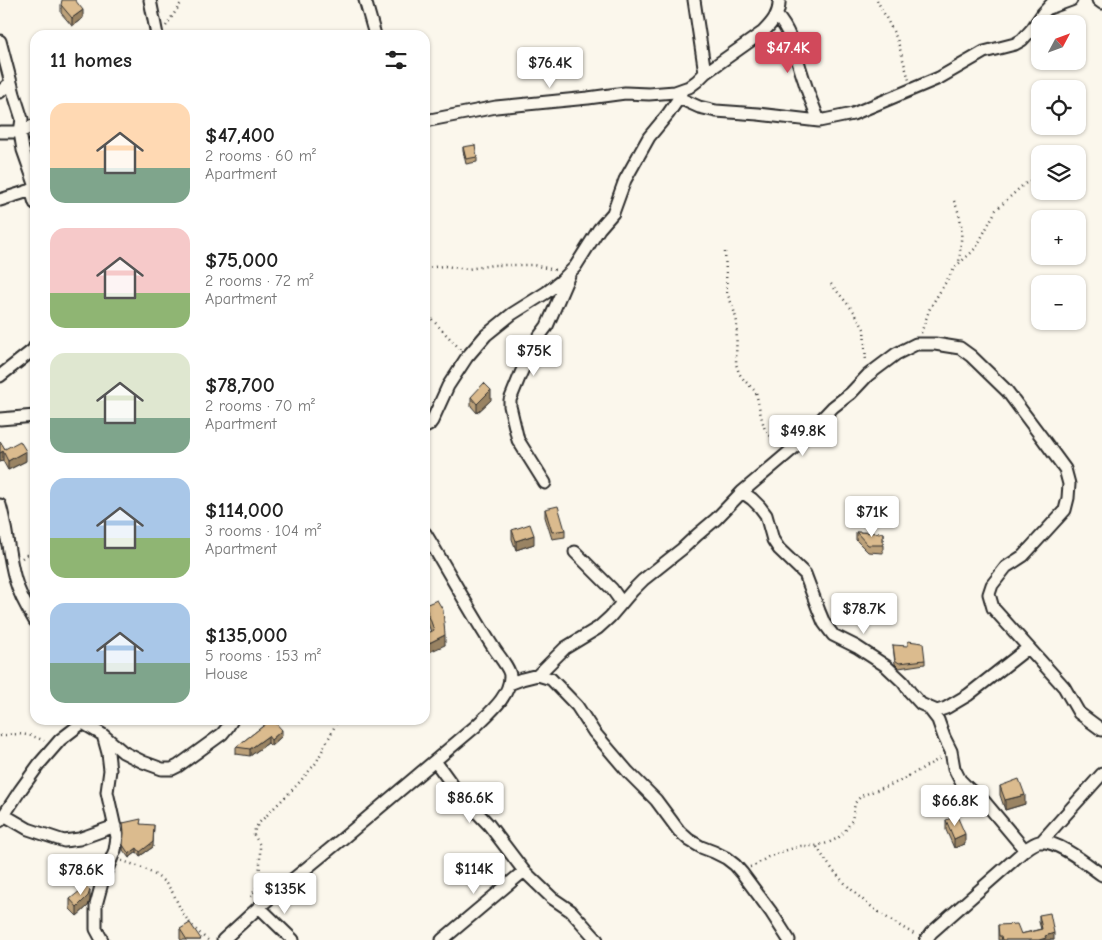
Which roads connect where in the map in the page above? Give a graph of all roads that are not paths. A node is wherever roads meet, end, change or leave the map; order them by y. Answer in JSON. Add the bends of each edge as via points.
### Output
{"nodes":[{"id":1,"x":150,"y":0,"type":"edge"},
{"id":2,"x":365,"y":0,"type":"edge"},
{"id":3,"x":694,"y":0,"type":"edge"},
{"id":4,"x":778,"y":0,"type":"edge"},
{"id":5,"x":1071,"y":0,"type":"edge"},
{"id":6,"x":1098,"y":0,"type":"edge"},
{"id":7,"x":1050,"y":3,"type":"edge"},
{"id":8,"x":1102,"y":3,"type":"edge"},
{"id":9,"x":777,"y":16,"type":"junction"},
{"id":10,"x":159,"y":30,"type":"edge"},
{"id":11,"x":374,"y":30,"type":"edge"},
{"id":12,"x":0,"y":41,"type":"edge"},
{"id":13,"x":705,"y":72,"type":"junction"},
{"id":14,"x":11,"y":82,"type":"junction"},
{"id":15,"x":0,"y":92,"type":"edge"},
{"id":16,"x":681,"y":94,"type":"junction"},
{"id":17,"x":430,"y":120,"type":"edge"},
{"id":18,"x":819,"y":121,"type":"junction"},
{"id":19,"x":30,"y":127,"type":"edge"},
{"id":20,"x":0,"y":132,"type":"edge"},
{"id":21,"x":20,"y":132,"type":"junction"},
{"id":22,"x":30,"y":174,"type":"edge"},
{"id":23,"x":30,"y":189,"type":"edge"},
{"id":24,"x":0,"y":200,"type":"edge"},
{"id":25,"x":570,"y":273,"type":"junction"},
{"id":26,"x":30,"y":352,"type":"edge"},
{"id":27,"x":0,"y":376,"type":"edge"},
{"id":28,"x":30,"y":416,"type":"edge"},
{"id":29,"x":0,"y":419,"type":"edge"},
{"id":30,"x":430,"y":424,"type":"edge"},
{"id":31,"x":545,"y":483,"type":"dead end"},
{"id":32,"x":742,"y":492,"type":"junction"},
{"id":33,"x":0,"y":505,"type":"edge"},
{"id":34,"x":430,"y":542,"type":"edge"},
{"id":35,"x":575,"y":552,"type":"dead end"},
{"id":36,"x":622,"y":603,"type":"junction"},
{"id":37,"x":30,"y":613,"type":"edge"},
{"id":38,"x":1028,"y":648,"type":"junction"},
{"id":39,"x":538,"y":675,"type":"junction"},
{"id":40,"x":509,"y":684,"type":"junction"},
{"id":41,"x":928,"y":707,"type":"junction"},
{"id":42,"x":80,"y":725,"type":"edge"},
{"id":43,"x":90,"y":725,"type":"edge"},
{"id":44,"x":230,"y":725,"type":"edge"},
{"id":45,"x":1102,"y":730,"type":"edge"},
{"id":46,"x":102,"y":735,"type":"junction"},
{"id":47,"x":436,"y":762,"type":"junction"},
{"id":48,"x":1102,"y":774,"type":"edge"},
{"id":49,"x":2,"y":818,"type":"edge"},
{"id":50,"x":115,"y":826,"type":"junction"},
{"id":51,"x":1040,"y":842,"type":"junction"},
{"id":52,"x":1025,"y":850,"type":"junction"},
{"id":53,"x":524,"y":871,"type":"junction"},
{"id":54,"x":1102,"y":875,"type":"edge"},
{"id":55,"x":259,"y":907,"type":"junction"},
{"id":56,"x":930,"y":938,"type":"edge"},
{"id":57,"x":102,"y":940,"type":"edge"},
{"id":58,"x":223,"y":940,"type":"edge"},
{"id":59,"x":293,"y":940,"type":"edge"},
{"id":60,"x":442,"y":940,"type":"edge"},
{"id":61,"x":597,"y":940,"type":"edge"},
{"id":62,"x":788,"y":940,"type":"edge"}],
"edges":[{"from":1,"to":10,"type":"street"},
{"from":2,"to":11,"type":"street"},
{"from":3,"to":13,"type":"street"},
{"from":4,"to":9,"type":"street"},
{"from":5,"to":7,"type":"street"},
{"from":6,"to":8,"type":"street"},
{"from":7,"to":18,"type":"street","via":[[1032,29],[1015,44],[984,52],[939,78],[853,114]]},
{"from":9,"to":13,"type":"street","via":[[763,32]]},
{"from":9,"to":18,"type":"street","via":[[792,39]]},
{"from":12,"to":14,"type":"street"},
{"from":13,"to":16,"type":"street"},
{"from":14,"to":15,"type":"street"},
{"from":14,"to":21,"type":"street","via":[[22,119]]},
{"from":16,"to":17,"type":"street","via":[[625,93],[496,107]]},
{"from":16,"to":18,"type":"street","via":[[699,107],[716,112]]},
{"from":16,"to":25,"type":"street","via":[[649,136],[625,180],[612,213]]},
{"from":19,"to":21,"type":"street"},
{"from":20,"to":21,"type":"street"},
{"from":21,"to":22,"type":"street"},
{"from":23,"to":24,"type":"street"},
{"from":25,"to":30,"type":"street","via":[[486,334],[448,386]]},
{"from":25,"to":31,"type":"street","via":[[510,400],[518,440]]},
{"from":26,"to":27,"type":"street"},
{"from":28,"to":29,"type":"street"},
{"from":32,"to":36,"type":"street","via":[[716,519],[643,580]]},
{"from":32,"to":38,"type":"street","via":[[795,447],[868,375],[896,354],[916,344],[960,348],[1007,391],[1065,469],[1069,484],[1065,510],[1023,556],[1006,567],[989,594],[993,608]]},
{"from":32,"to":41,"type":"street","via":[[760,507],[766,515],[773,540],[804,574],[832,635],[886,666],[921,704]]},
{"from":33,"to":37,"type":"street","via":[[15,579]]},
{"from":34,"to":40,"type":"street","via":[[510,673]]},
{"from":35,"to":36,"type":"street","via":[[612,588]]},
{"from":36,"to":39,"type":"street","via":[[598,628],[566,648]]},
{"from":38,"to":41,"type":"street","via":[[946,708],[937,711]]},
{"from":38,"to":45,"type":"street","via":[[1064,687],[1079,713]]},
{"from":39,"to":40,"type":"street"},
{"from":39,"to":62,"type":"street","via":[[551,679],[577,706],[594,732],[656,800],[679,831],[700,848],[726,858],[740,870]]},
{"from":40,"to":47,"type":"street","via":[[494,708]]},
{"from":41,"to":52,"type":"street","via":[[938,720],[960,780],[984,801]]},
{"from":42,"to":49,"type":"street","via":[[60,740],[40,763]]},
{"from":43,"to":46,"type":"street"},
{"from":44,"to":46,"type":"street","via":[[222,734],[172,769],[143,762],[123,752]]},
{"from":46,"to":50,"type":"street","via":[[108,753],[107,792]]},
{"from":47,"to":53,"type":"street"},
{"from":47,"to":55,"type":"street"},
{"from":48,"to":51,"type":"street"},
{"from":49,"to":50,"type":"street","via":[[64,841]]},
{"from":50,"to":57,"type":"street","via":[[117,842],[96,905],[96,929]]},
{"from":51,"to":52,"type":"street"},
{"from":51,"to":54,"type":"street","via":[[1054,844]]},
{"from":52,"to":56,"type":"street"},
{"from":53,"to":60,"type":"street"},
{"from":53,"to":61,"type":"street","via":[[571,911]]},
{"from":55,"to":58,"type":"street"},
{"from":55,"to":59,"type":"street"}]}
